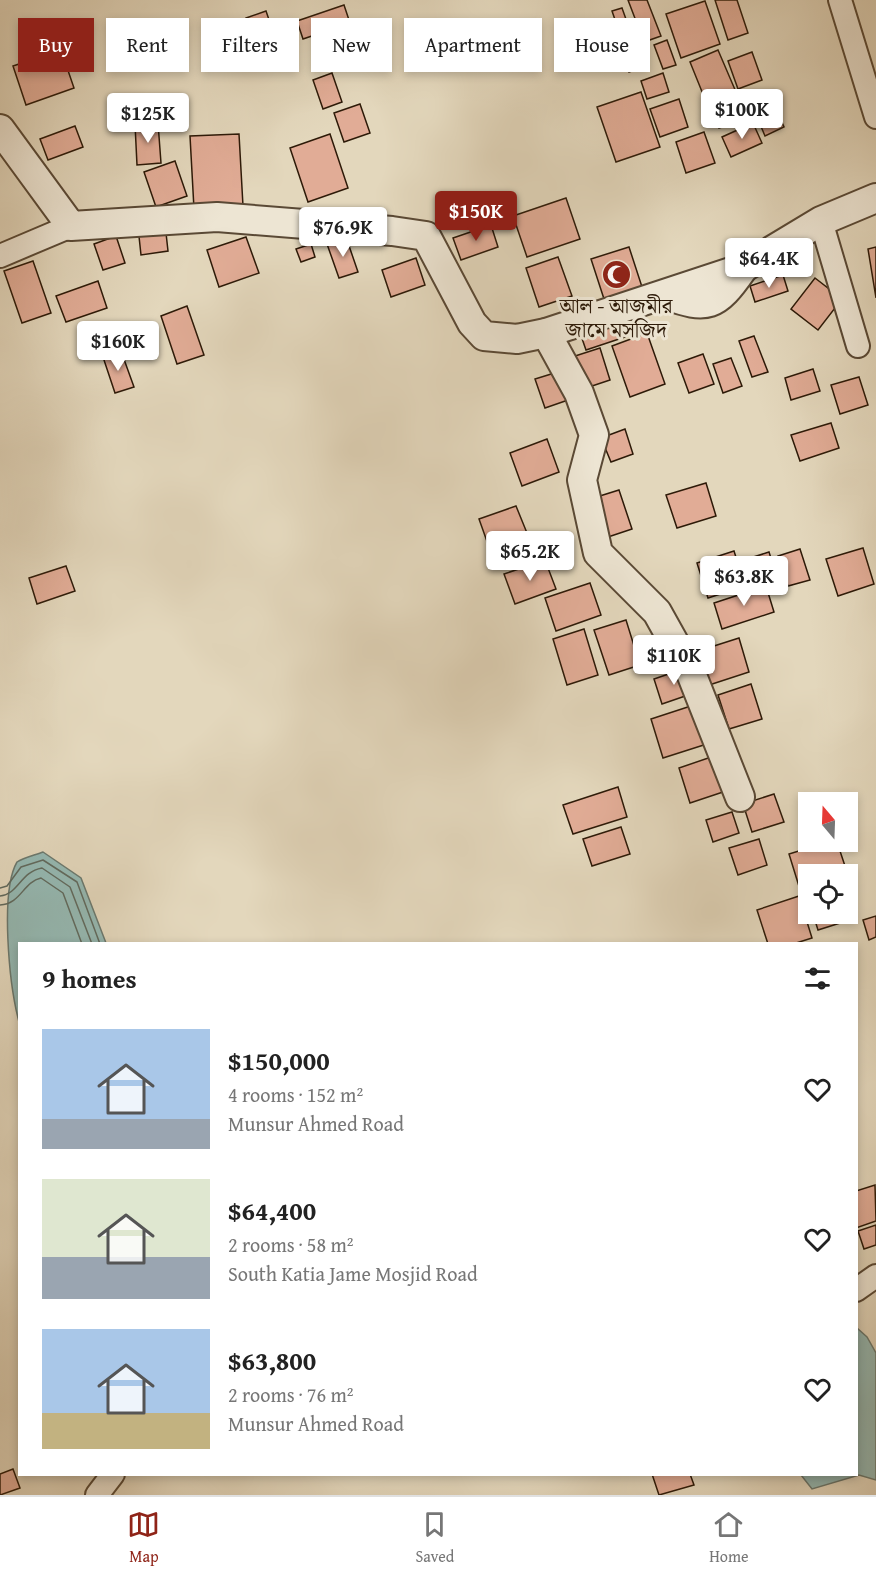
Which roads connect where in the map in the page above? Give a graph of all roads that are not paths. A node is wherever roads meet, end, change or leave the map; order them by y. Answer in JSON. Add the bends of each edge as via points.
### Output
{"nodes":[{"id":1,"x":840,"y":0,"type":"edge"},
{"id":2,"x":876,"y":117,"type":"edge"},
{"id":3,"x":0,"y":129,"type":"edge"},
{"id":4,"x":876,"y":198,"type":"edge"},
{"id":5,"x":821,"y":221,"type":"junction"},
{"id":6,"x":71,"y":226,"type":"junction"},
{"id":7,"x":0,"y":256,"type":"edge"},
{"id":8,"x":546,"y":333,"type":"junction"},
{"id":9,"x":858,"y":346,"type":"dead end"},
{"id":10,"x":740,"y":797,"type":"dead end"},
{"id":11,"x":876,"y":1276,"type":"edge"},
{"id":12,"x":858,"y":1289,"type":"edge"},
{"id":13,"x":111,"y":1476,"type":"edge"},
{"id":14,"x":97,"y":1495,"type":"edge"}],
"edges":[{"from":1,"to":2,"type":"street"},
{"from":3,"to":6,"type":"street"},
{"from":4,"to":5,"type":"street"},
{"from":5,"to":8,"type":"street","via":[[743,268]]},
{"from":5,"to":9,"type":"street"},
{"from":6,"to":7,"type":"street"},
{"from":6,"to":8,"type":"street","via":[[217,217],[426,236],[472,323],[484,336],[517,339]]},
{"from":8,"to":10,"type":"street","via":[[579,393],[594,435],[582,480],[598,553],[657,612],[691,673]]},
{"from":11,"to":12,"type":"street"},
{"from":13,"to":14,"type":"street"}]}
